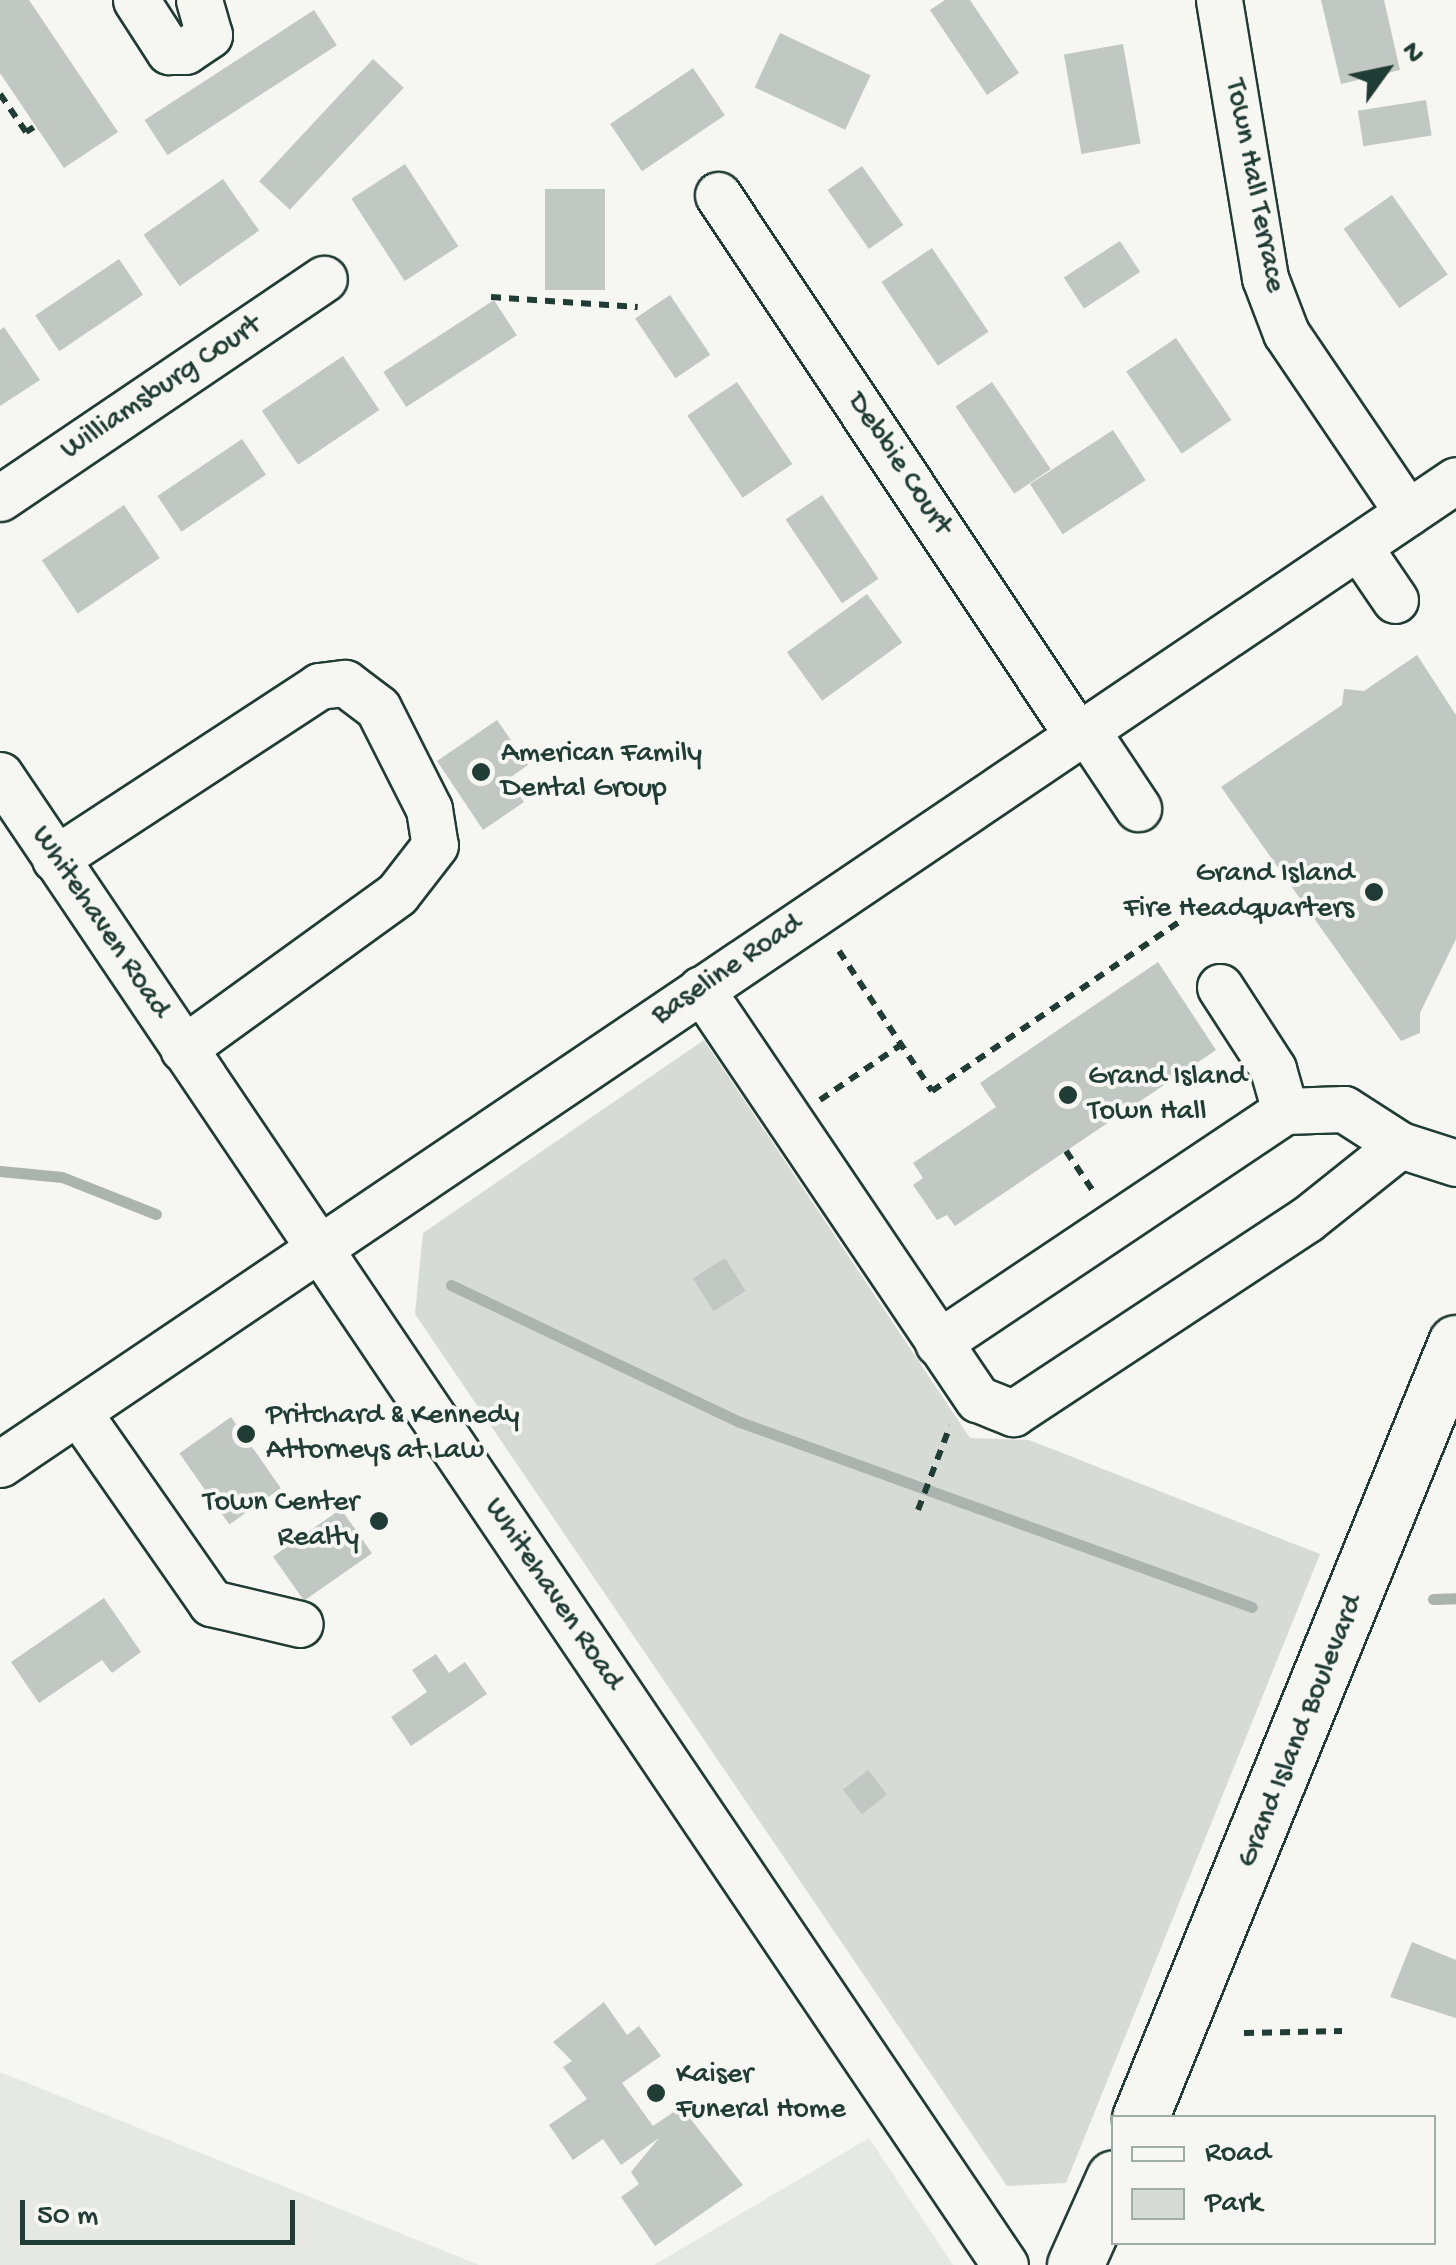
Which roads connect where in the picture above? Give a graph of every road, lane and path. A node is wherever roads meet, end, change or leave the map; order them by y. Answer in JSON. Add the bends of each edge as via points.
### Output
{"nodes":[{"id":1,"x":136,"y":0,"type":"edge"},
{"id":2,"x":199,"y":0,"type":"edge"},
{"id":3,"x":1219,"y":0,"type":"edge"},
{"id":4,"x":0,"y":94,"type":"edge"},
{"id":5,"x":34,"y":127,"type":"dead end"},
{"id":6,"x":718,"y":195,"type":"dead end"},
{"id":7,"x":324,"y":279,"type":"dead end"},
{"id":8,"x":490,"y":297,"type":"dead end"},
{"id":9,"x":638,"y":307,"type":"dead end"},
{"id":10,"x":1456,"y":480,"type":"edge"},
{"id":11,"x":0,"y":498,"type":"edge"},
{"id":12,"x":1408,"y":513,"type":"junction"},
{"id":13,"x":1359,"y":547,"type":"junction"},
{"id":14,"x":1395,"y":600,"type":"dead end"},
{"id":15,"x":1082,"y":733,"type":"junction"},
{"id":16,"x":0,"y":775,"type":"edge"},
{"id":17,"x":1138,"y":808,"type":"dead end"},
{"id":18,"x":55,"y":858,"type":"junction"},
{"id":19,"x":1180,"y":922,"type":"dead end"},
{"id":20,"x":839,"y":951,"type":"dead end"},
{"id":21,"x":1220,"y":986,"type":"dead end"},
{"id":22,"x":701,"y":989,"type":"junction"},
{"id":23,"x":902,"y":1044,"type":"junction"},
{"id":24,"x":183,"y":1048,"type":"junction"},
{"id":25,"x":1284,"y":1111,"type":"junction"},
{"id":26,"x":790,"y":1121,"type":"junction"},
{"id":27,"x":1400,"y":1144,"type":"junction"},
{"id":28,"x":1066,"y":1151,"type":"dead end"},
{"id":29,"x":1456,"y":1163,"type":"edge"},
{"id":30,"x":1102,"y":1205,"type":"dead end"},
{"id":31,"x":319,"y":1249,"type":"junction"},
{"id":32,"x":938,"y":1343,"type":"junction"},
{"id":33,"x":1456,"y":1343,"type":"edge"},
{"id":34,"x":957,"y":1406,"type":"dead end"},
{"id":35,"x":78,"y":1412,"type":"junction"},
{"id":36,"x":0,"y":1464,"type":"edge"},
{"id":37,"x":918,"y":1510,"type":"dead end"},
{"id":38,"x":300,"y":1624,"type":"dead end"},
{"id":39,"x":1342,"y":2031,"type":"dead end"},
{"id":40,"x":1244,"y":2033,"type":"dead end"},
{"id":41,"x":1141,"y":2115,"type":"edge"},
{"id":42,"x":1111,"y":2185,"type":"edge"},
{"id":43,"x":1005,"y":2265,"type":"edge"},
{"id":44,"x":1075,"y":2265,"type":"edge"}],
"edges":[{"from":1,"to":2,"type":"street","via":[[169,51],[186,52],[209,35]]},
{"from":3,"to":12,"type":"street","name":"Town Hall Terrace","via":[[1265,278],[1286,333]]},
{"from":4,"to":5,"type":"path","via":[[26,132]]},
{"from":6,"to":15,"type":"street","name":"Debbie Court"},
{"from":7,"to":11,"type":"street","name":"Williamsburg Court"},
{"from":8,"to":9,"type":"path"},
{"from":10,"to":12,"type":"street","name":"Baseline Road"},
{"from":12,"to":13,"type":"street","name":"Baseline Road"},
{"from":13,"to":14,"type":"street"},
{"from":13,"to":15,"type":"street","name":"Baseline Road"},
{"from":15,"to":17,"type":"street","name":"Debbie Court"},
{"from":15,"to":22,"type":"street","name":"Baseline Road"},
{"from":16,"to":18,"type":"street","name":"Whitehaven Road"},
{"from":18,"to":24,"type":"street","name":"Whitehaven Road"},
{"from":18,"to":24,"type":"street","via":[[319,686],[345,684],[378,708],[429,809],[436,844],[397,894]]},
{"from":19,"to":23,"type":"path","via":[[932,1091]]},
{"from":20,"to":23,"type":"path"},
{"from":21,"to":25,"type":"street","via":[[1273,1069]]},
{"from":22,"to":26,"type":"street"},
{"from":22,"to":31,"type":"street","name":"Baseline Road"},
{"from":23,"to":26,"type":"path"},
{"from":24,"to":31,"type":"street","name":"Whitehaven Road"},
{"from":25,"to":27,"type":"street","via":[[1344,1109]]},
{"from":25,"to":32,"type":"street"},
{"from":26,"to":32,"type":"street"},
{"from":27,"to":29,"type":"street"},
{"from":27,"to":32,"type":"street","via":[[1290,1232],[1013,1413],[978,1399]]},
{"from":28,"to":30,"type":"path"},
{"from":31,"to":35,"type":"street","name":"Baseline Road"},
{"from":31,"to":43,"type":"street","name":"Whitehaven Road"},
{"from":33,"to":41,"type":"main road","name":"Grand Island Boulevard"},
{"from":34,"to":37,"type":"path"},
{"from":35,"to":36,"type":"street","name":"Baseline Road"},
{"from":35,"to":38,"type":"street","via":[[211,1603]]},
{"from":39,"to":40,"type":"path"},
{"from":42,"to":44,"type":"main road"}]}
